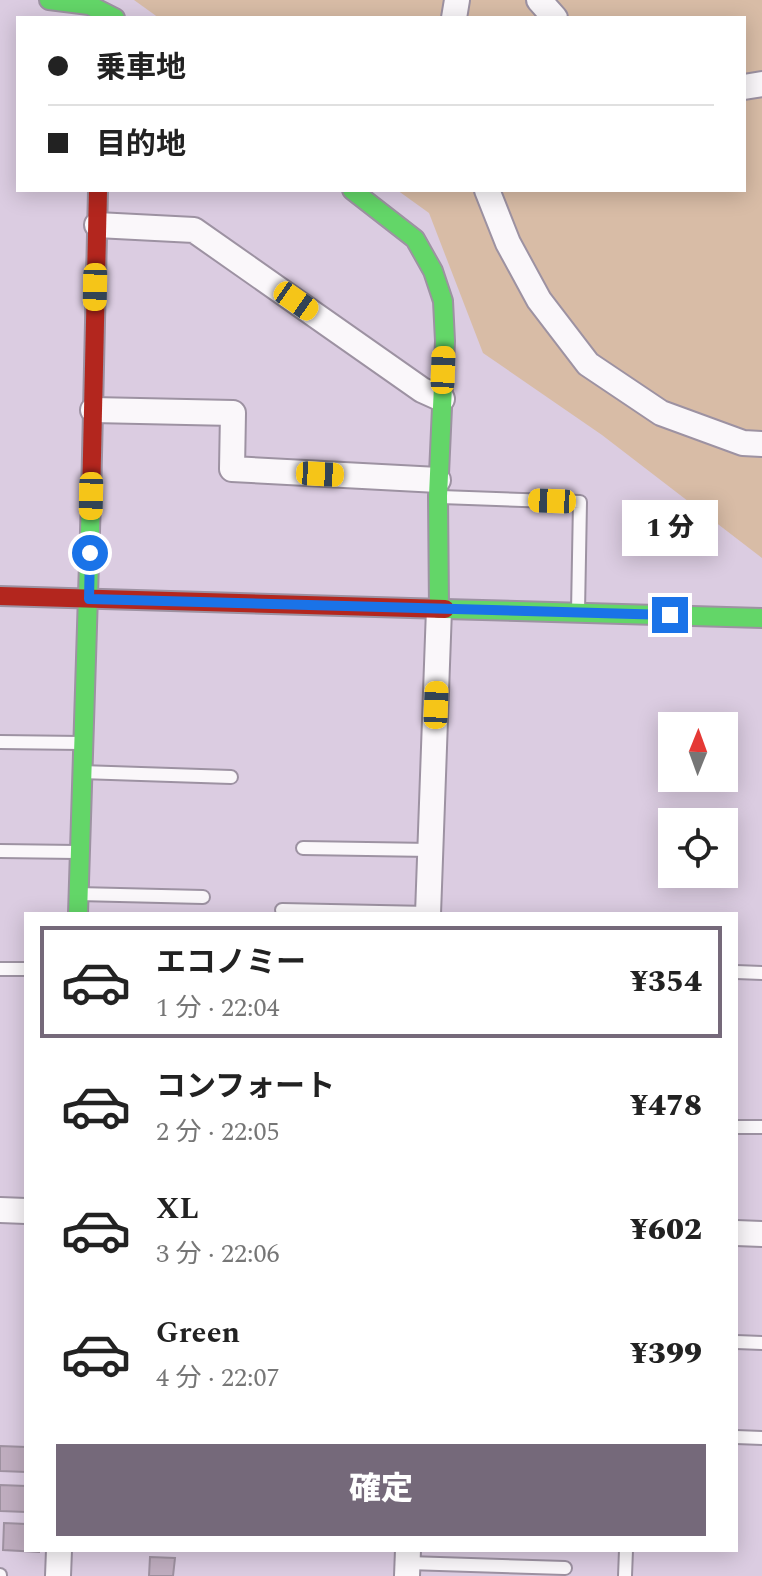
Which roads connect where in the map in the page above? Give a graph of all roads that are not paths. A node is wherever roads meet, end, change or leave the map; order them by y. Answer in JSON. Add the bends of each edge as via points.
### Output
{"nodes":[{"id":1,"x":49,"y":0,"type":"edge"},
{"id":2,"x":539,"y":0,"type":"edge"},
{"id":3,"x":109,"y":16,"type":"edge"},
{"id":4,"x":553,"y":16,"type":"edge"},
{"id":5,"x":98,"y":192,"type":"edge"},
{"id":6,"x":355,"y":192,"type":"edge"},
{"id":7,"x":488,"y":192,"type":"edge"},
{"id":8,"x":97,"y":225,"type":"junction"},
{"id":9,"x":442,"y":399,"type":"junction"},
{"id":10,"x":93,"y":410,"type":"junction"},
{"id":11,"x":762,"y":444,"type":"edge"},
{"id":12,"x":438,"y":488,"type":"junction"},
{"id":13,"x":0,"y":596,"type":"edge"},
{"id":14,"x":89,"y":599,"type":"junction"},
{"id":15,"x":439,"y":609,"type":"junction"},
{"id":16,"x":578,"y":612,"type":"junction"},
{"id":17,"x":762,"y":618,"type":"edge"},
{"id":18,"x":0,"y":742,"type":"edge"},
{"id":19,"x":82,"y":743,"type":"junction"},
{"id":20,"x":81,"y":772,"type":"junction"},
{"id":21,"x":231,"y":777,"type":"dead end"},
{"id":22,"x":303,"y":848,"type":"dead end"},
{"id":23,"x":431,"y":850,"type":"junction"},
{"id":24,"x":0,"y":851,"type":"edge"},
{"id":25,"x":79,"y":852,"type":"junction"},
{"id":26,"x":78,"y":894,"type":"junction"},
{"id":27,"x":203,"y":897,"type":"dead end"},
{"id":28,"x":282,"y":910,"type":"dead end"},
{"id":29,"x":78,"y":912,"type":"edge"},
{"id":30,"x":355,"y":912,"type":"edge"},
{"id":31,"x":428,"y":912,"type":"edge"},
{"id":32,"x":0,"y":969,"type":"edge"},
{"id":33,"x":24,"y":969,"type":"edge"},
{"id":34,"x":738,"y":972,"type":"edge"},
{"id":35,"x":762,"y":973,"type":"edge"},
{"id":36,"x":738,"y":1127,"type":"edge"},
{"id":37,"x":762,"y":1127,"type":"edge"},
{"id":38,"x":0,"y":1210,"type":"edge"},
{"id":39,"x":24,"y":1211,"type":"edge"},
{"id":40,"x":738,"y":1233,"type":"edge"},
{"id":41,"x":762,"y":1234,"type":"edge"},
{"id":42,"x":738,"y":1342,"type":"edge"},
{"id":43,"x":762,"y":1343,"type":"edge"},
{"id":44,"x":738,"y":1437,"type":"edge"},
{"id":45,"x":762,"y":1438,"type":"edge"},
{"id":46,"x":59,"y":1552,"type":"edge"},
{"id":47,"x":626,"y":1552,"type":"edge"},
{"id":48,"x":408,"y":1563,"type":"edge"},
{"id":49,"x":565,"y":1568,"type":"dead end"},
{"id":50,"x":58,"y":1576,"type":"edge"},
{"id":51,"x":625,"y":1576,"type":"edge"}],
"edges":[{"from":1,"to":3,"type":"street","via":[[89,5]]},
{"from":2,"to":4,"type":"street"},
{"from":5,"to":8,"type":"street"},
{"from":6,"to":9,"type":"street","via":[[415,239],[433,271],[443,301]]},
{"from":7,"to":11,"type":"street","via":[[539,300],[588,364],[661,413],[743,443]]},
{"from":8,"to":9,"type":"street","via":[[194,230]]},
{"from":8,"to":10,"type":"street"},
{"from":9,"to":12,"type":"street"},
{"from":10,"to":12,"type":"street","via":[[233,413],[232,469]]},
{"from":10,"to":14,"type":"street"},
{"from":12,"to":15,"type":"street"},
{"from":12,"to":16,"type":"lane","via":[[580,502]]},
{"from":13,"to":14,"type":"street"},
{"from":14,"to":15,"type":"street"},
{"from":14,"to":19,"type":"street"},
{"from":15,"to":16,"type":"street"},
{"from":15,"to":23,"type":"street"},
{"from":16,"to":17,"type":"street"},
{"from":18,"to":19,"type":"lane"},
{"from":19,"to":20,"type":"street"},
{"from":20,"to":21,"type":"lane"},
{"from":20,"to":25,"type":"street"},
{"from":22,"to":23,"type":"lane"},
{"from":23,"to":31,"type":"street"},
{"from":24,"to":25,"type":"lane"},
{"from":25,"to":26,"type":"street"},
{"from":26,"to":27,"type":"lane"},
{"from":26,"to":29,"type":"street"},
{"from":28,"to":30,"type":"lane"},
{"from":32,"to":33,"type":"lane"},
{"from":34,"to":35,"type":"lane"},
{"from":36,"to":37,"type":"lane"},
{"from":38,"to":39,"type":"street"},
{"from":40,"to":41,"type":"street"},
{"from":42,"to":43,"type":"lane"},
{"from":44,"to":45,"type":"lane"},
{"from":46,"to":50,"type":"street"},
{"from":47,"to":51,"type":"lane"},
{"from":48,"to":49,"type":"lane"}]}
